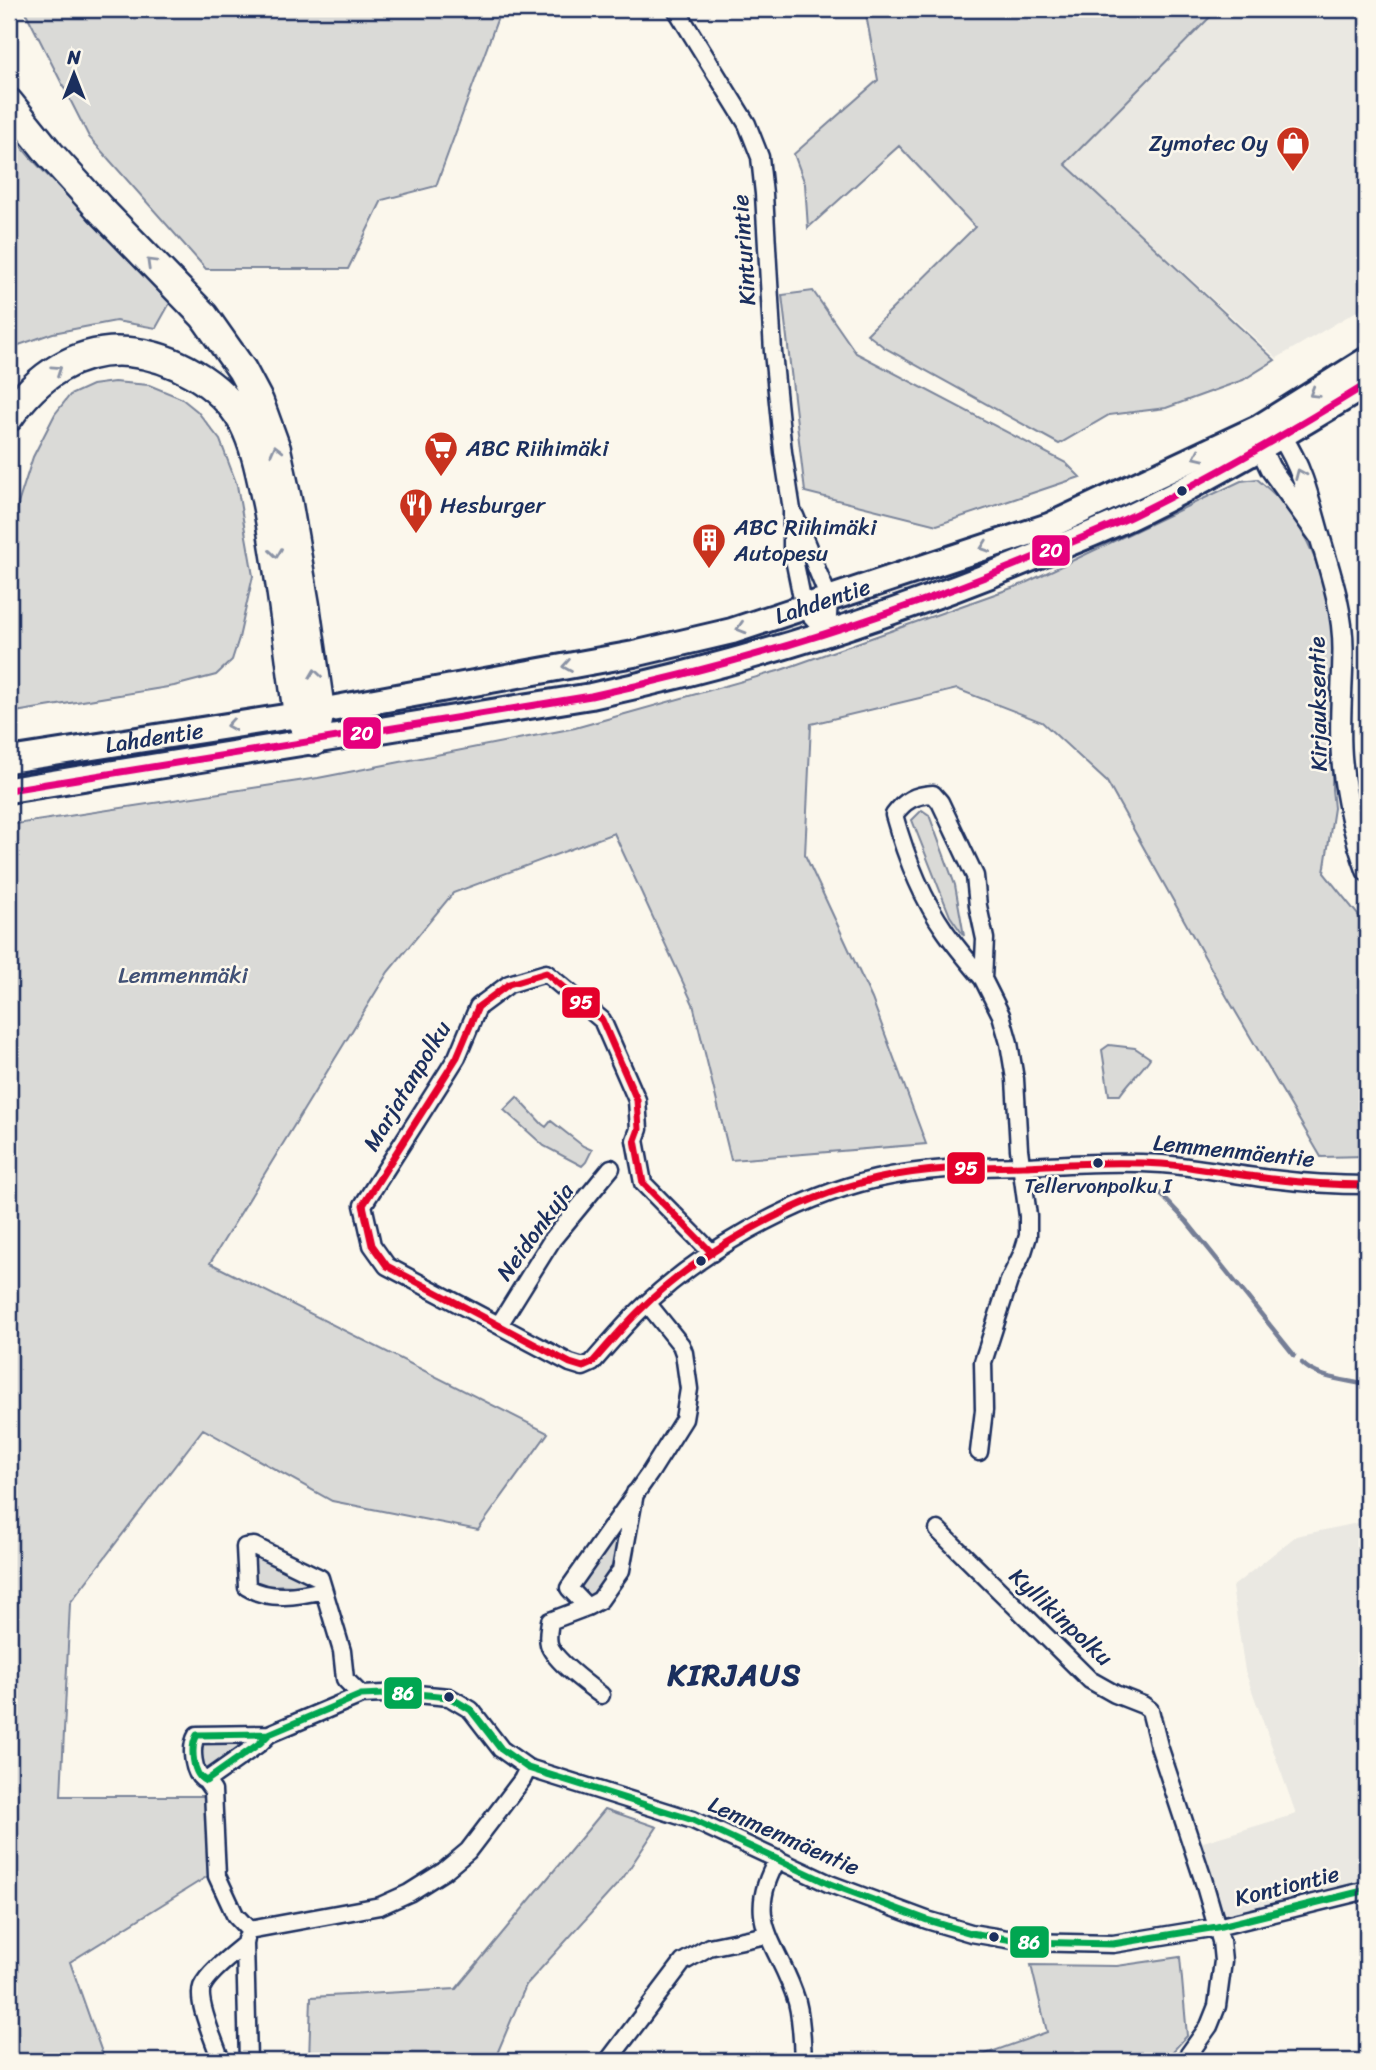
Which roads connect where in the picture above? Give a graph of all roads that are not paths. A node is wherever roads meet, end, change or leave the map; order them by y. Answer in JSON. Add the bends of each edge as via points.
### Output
{"nodes":[{"id":1,"x":676,"y":9,"type":"edge"},
{"id":2,"x":9,"y":103,"type":"edge"},
{"id":3,"x":1367,"y":360,"type":"edge"},
{"id":4,"x":1367,"y":384,"type":"edge"},
{"id":5,"x":9,"y":417,"type":"edge"},
{"id":6,"x":1267,"y":437,"type":"junction"},
{"id":7,"x":792,"y":510,"type":"junction"},
{"id":8,"x":829,"y":599,"type":"junction"},
{"id":9,"x":804,"y":608,"type":"junction"},
{"id":10,"x":827,"y":633,"type":"junction"},
{"id":11,"x":309,"y":712,"type":"junction"},
{"id":12,"x":314,"y":741,"type":"junction"},
{"id":13,"x":9,"y":760,"type":"edge"},
{"id":14,"x":9,"y":790,"type":"edge"},
{"id":15,"x":1367,"y":872,"type":"edge"},
{"id":16,"x":983,"y":979,"type":"junction"},
{"id":17,"x":1020,"y":1166,"type":"junction"},
{"id":18,"x":611,"y":1168,"type":"dead end"},
{"id":19,"x":1367,"y":1185,"type":"edge"},
{"id":20,"x":712,"y":1253,"type":"junction"},
{"id":21,"x":648,"y":1304,"type":"junction"},
{"id":22,"x":499,"y":1325,"type":"junction"},
{"id":23,"x":570,"y":1363,"type":"joint"},
{"id":24,"x":979,"y":1452,"type":"dead end"},
{"id":25,"x":635,"y":1493,"type":"junction"},
{"id":26,"x":938,"y":1530,"type":"dead end"},
{"id":27,"x":323,"y":1590,"type":"junction"},
{"id":28,"x":587,"y":1608,"type":"junction"},
{"id":29,"x":361,"y":1695,"type":"junction"},
{"id":30,"x":601,"y":1695,"type":"dead end"},
{"id":31,"x":269,"y":1734,"type":"junction"},
{"id":32,"x":528,"y":1768,"type":"junction"},
{"id":33,"x":206,"y":1781,"type":"junction"},
{"id":34,"x":778,"y":1859,"type":"junction"},
{"id":35,"x":1367,"y":1890,"type":"edge"},
{"id":36,"x":1217,"y":1927,"type":"junction"},
{"id":37,"x":767,"y":1935,"type":"junction"},
{"id":38,"x":247,"y":1937,"type":"junction"},
{"id":39,"x":613,"y":2058,"type":"edge"},
{"id":40,"x":221,"y":2061,"type":"edge"},
{"id":41,"x":248,"y":2061,"type":"edge"},
{"id":42,"x":803,"y":2061,"type":"edge"},
{"id":43,"x":1184,"y":2061,"type":"edge"}],
"edges":[{"from":1,"to":7,"type":"street","name":"Kinturintie","via":[[747,124],[760,157],[774,364]]},
{"from":11,"to":2,"type":"highway","one_way":true,"via":[[288,505],[276,449],[259,402],[204,316],[100,209]]},
{"from":3,"to":6,"type":"main road","name":"Lahdentie","one_way":true},
{"from":4,"to":6,"type":"main road","name":"Lahdentie"},
{"from":5,"to":11,"type":"highway","one_way":true,"via":[[23,397],[68,362],[108,351],[169,361],[226,400],[243,422],[258,460]]},
{"from":6,"to":8,"type":"main road","name":"Lahdentie","one_way":true,"via":[[1049,526]]},
{"from":6,"to":10,"type":"main road","name":"Lahdentie","via":[[1132,516],[945,594]]},
{"from":6,"to":15,"type":"street","name":"Kirjauksentie","via":[[1295,462],[1340,610],[1342,761],[1356,841]]},
{"from":7,"to":8,"type":"street","name":"Kinturintie"},
{"from":7,"to":9,"type":"street","name":"Kinturintie","via":[[792,549]]},
{"from":8,"to":9,"type":"main road","name":"Lahdentie"},
{"from":8,"to":10,"type":"street","name":"Kinturintie"},
{"from":9,"to":10,"type":"street"},
{"from":9,"to":11,"type":"main road","name":"Lahdentie","one_way":true,"via":[[634,654]]},
{"from":10,"to":12,"type":"main road","name":"Lahdentie","via":[[591,696]]},
{"from":11,"to":12,"type":"highway"},
{"from":11,"to":13,"type":"main road","name":"Lahdentie","one_way":true},
{"from":12,"to":14,"type":"main road","name":"Lahdentie"},
{"from":16,"to":16,"type":"street","via":[[985,939],[975,876],[940,802],[933,794],[920,795],[903,802],[894,814],[902,842],[931,908]]},
{"from":16,"to":17,"type":"street","via":[[1009,1043]]},
{"from":17,"to":19,"type":"street","name":"Lemmenmäentie","via":[[1158,1164],[1320,1184]]},
{"from":17,"to":20,"type":"street","name":"Lemmenmäentie","via":[[922,1171],[838,1189]]},
{"from":17,"to":24,"type":"street","via":[[1028,1236],[983,1362]]},
{"from":18,"to":22,"type":"street","name":"Neidonkuja","via":[[552,1240]]},
{"from":20,"to":21,"type":"street","name":"Lemmenmäentie"},
{"from":20,"to":22,"type":"street","name":"Marjatanpolku","via":[[643,1183],[635,1140],[637,1100],[602,1020],[546,973],[509,984],[478,1007],[457,1057],[363,1205],[372,1245],[387,1266]]},
{"from":21,"to":23,"type":"street","name":"Lemmenmäentie","via":[[592,1363],[583,1367]]},
{"from":21,"to":25,"type":"street","via":[[681,1345],[689,1389],[684,1419]]},
{"from":22,"to":23,"type":"street","name":"Marjatanpolku"},
{"from":25,"to":28,"type":"street","via":[[621,1570],[600,1600]]},
{"from":25,"to":28,"type":"street","via":[[569,1588]]},
{"from":26,"to":36,"type":"street","name":"Kyllikinpolku","via":[[1090,1680],[1150,1710]]},
{"from":27,"to":27,"type":"street","via":[[320,1578],[311,1572],[254,1546],[245,1547],[247,1587],[257,1593],[272,1596]]},
{"from":27,"to":29,"type":"street","via":[[342,1651],[345,1679]]},
{"from":28,"to":30,"type":"street","via":[[550,1621],[550,1646],[555,1656]]},
{"from":29,"to":31,"type":"street","name":"Lemmenmäentie"},
{"from":29,"to":32,"type":"street","name":"Lemmenmäentie","via":[[449,1697],[471,1710],[501,1749]]},
{"from":31,"to":33,"type":"street"},
{"from":31,"to":33,"type":"street","via":[[197,1735],[195,1767]]},
{"from":32,"to":34,"type":"street","name":"Lemmenmäentie","via":[[693,1820]]},
{"from":32,"to":38,"type":"street","via":[[468,1851],[410,1893],[380,1906]]},
{"from":33,"to":38,"type":"street","via":[[213,1791],[218,1882]]},
{"from":34,"to":36,"type":"street","name":"Lemmenmäentie","via":[[927,1920],[1025,1942],[1113,1944]]},
{"from":34,"to":37,"type":"street","via":[[768,1876],[762,1913]]},
{"from":35,"to":36,"type":"street","name":"Kontiontie"},
{"from":36,"to":43,"type":"street","name":"Kyllikinpolku","via":[[1223,1961],[1217,2006]]},
{"from":37,"to":39,"type":"street","via":[[709,1947],[683,1962]]},
{"from":37,"to":42,"type":"street","via":[[797,2001]]},
{"from":38,"to":40,"type":"street","via":[[202,1988],[201,2000]]},
{"from":38,"to":41,"type":"street"}]}
